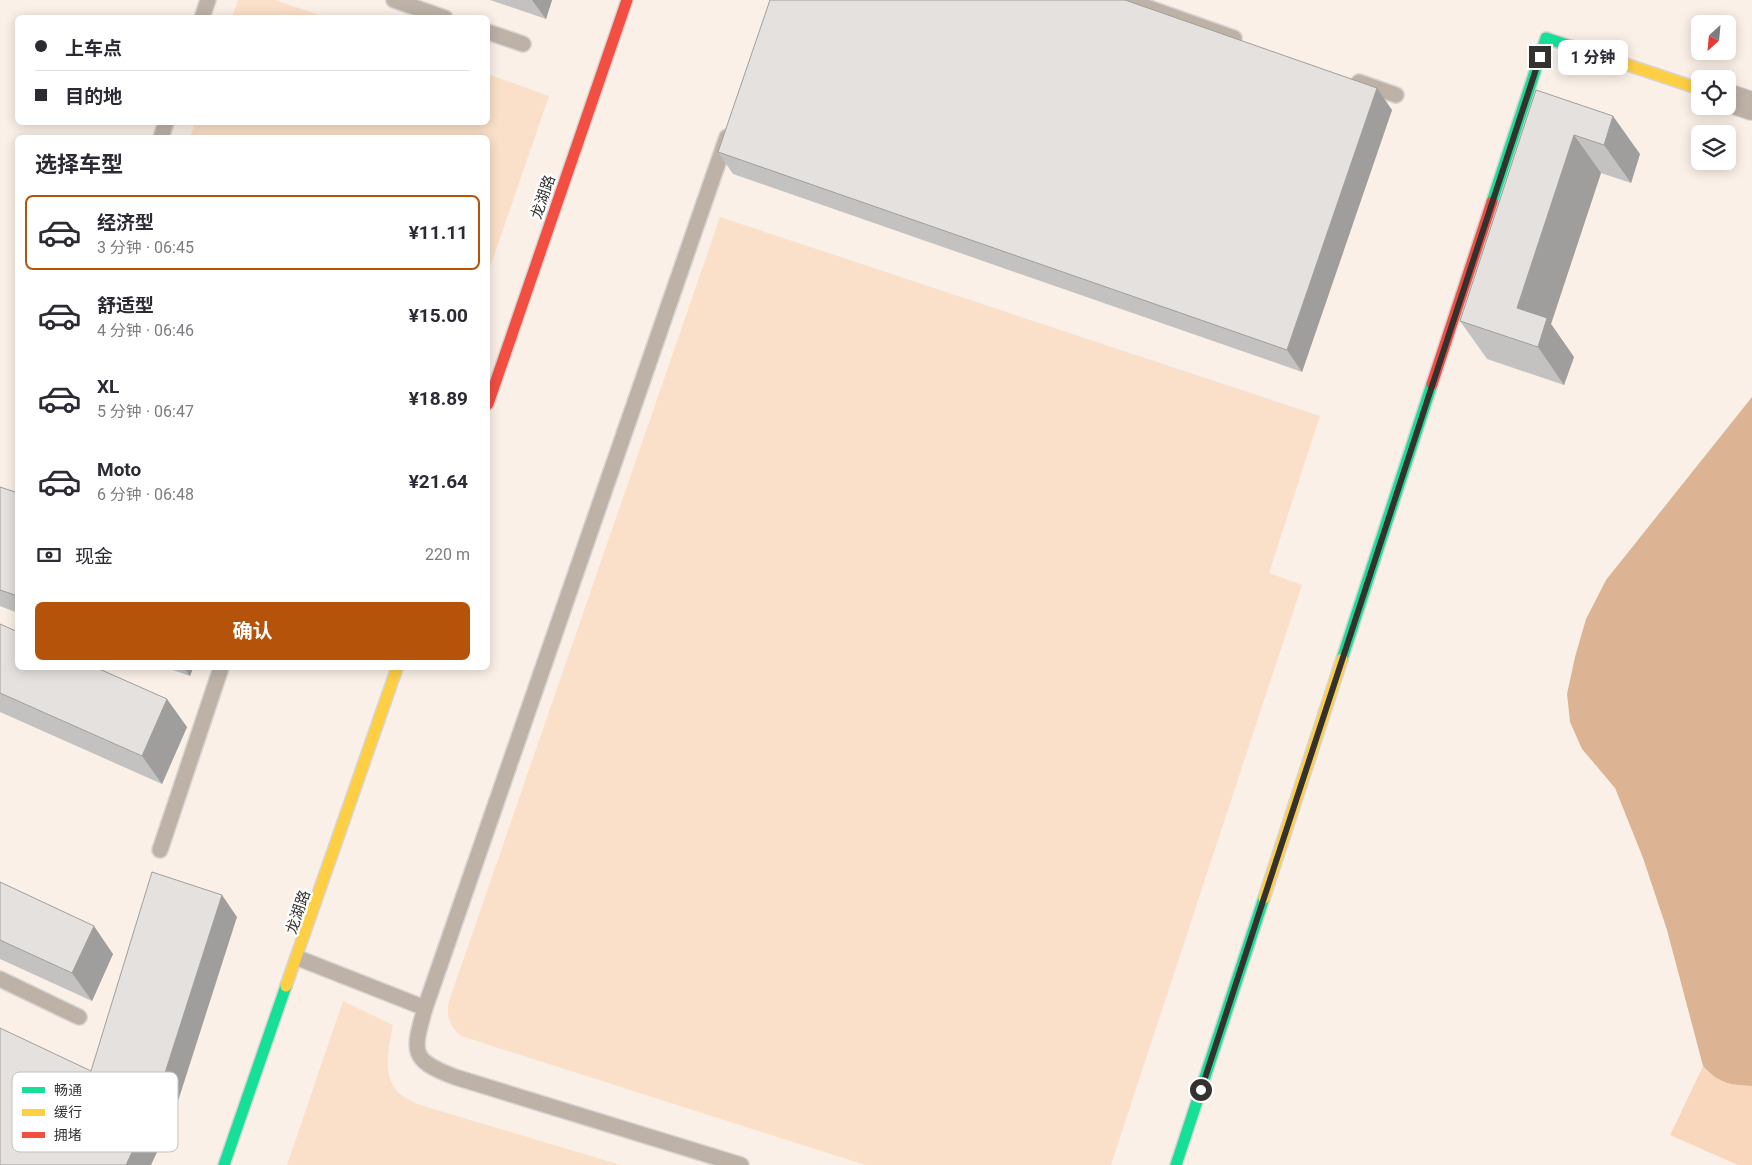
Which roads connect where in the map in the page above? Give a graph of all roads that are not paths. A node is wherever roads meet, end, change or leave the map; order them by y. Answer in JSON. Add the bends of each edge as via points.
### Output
{"nodes":[{"id":1,"x":208,"y":0,"type":"edge"},
{"id":2,"x":394,"y":0,"type":"edge"},
{"id":3,"x":627,"y":0,"type":"edge"},
{"id":4,"x":1126,"y":0,"type":"edge"},
{"id":5,"x":203,"y":15,"type":"edge"},
{"id":6,"x":436,"y":15,"type":"edge"},
{"id":7,"x":490,"y":33,"type":"edge"},
{"id":8,"x":1247,"y":42,"type":"edge"},
{"id":9,"x":523,"y":44,"type":"dead end"},
{"id":10,"x":1349,"y":78,"type":"edge"},
{"id":11,"x":1691,"y":86,"type":"edge"},
{"id":12,"x":1396,"y":95,"type":"dead end"},
{"id":13,"x":1736,"y":101,"type":"edge"},
{"id":14,"x":1752,"y":106,"type":"edge"},
{"id":15,"x":732,"y":122,"type":"edge"},
{"id":16,"x":490,"y":398,"type":"edge"},
{"id":17,"x":220,"y":670,"type":"edge"},
{"id":18,"x":396,"y":670,"type":"edge"},
{"id":19,"x":160,"y":850,"type":"dead end"},
{"id":20,"x":298,"y":958,"type":"junction"},
{"id":21,"x":0,"y":979,"type":"edge"},
{"id":22,"x":425,"y":1008,"type":"junction"},
{"id":23,"x":79,"y":1017,"type":"dead end"},
{"id":24,"x":224,"y":1165,"type":"edge"},
{"id":25,"x":741,"y":1165,"type":"edge"},
{"id":26,"x":1176,"y":1165,"type":"edge"}],
"edges":[{"from":1,"to":5,"type":"lane"},
{"from":2,"to":6,"type":"lane"},
{"from":3,"to":16,"type":"street","name":"龙湖路"},
{"from":4,"to":8,"type":"lane"},
{"from":7,"to":9,"type":"lane"},
{"from":10,"to":12,"type":"lane"},
{"from":11,"to":26,"type":"street","via":[[1546,38]]},
{"from":13,"to":14,"type":"street"},
{"from":15,"to":22,"type":"lane"},
{"from":17,"to":19,"type":"lane"},
{"from":18,"to":20,"type":"street","name":"龙湖路"},
{"from":20,"to":22,"type":"lane"},
{"from":20,"to":24,"type":"street","name":"龙湖路"},
{"from":21,"to":23,"type":"lane"},
{"from":22,"to":25,"type":"lane","via":[[416,1048],[420,1057],[439,1071]]}]}
